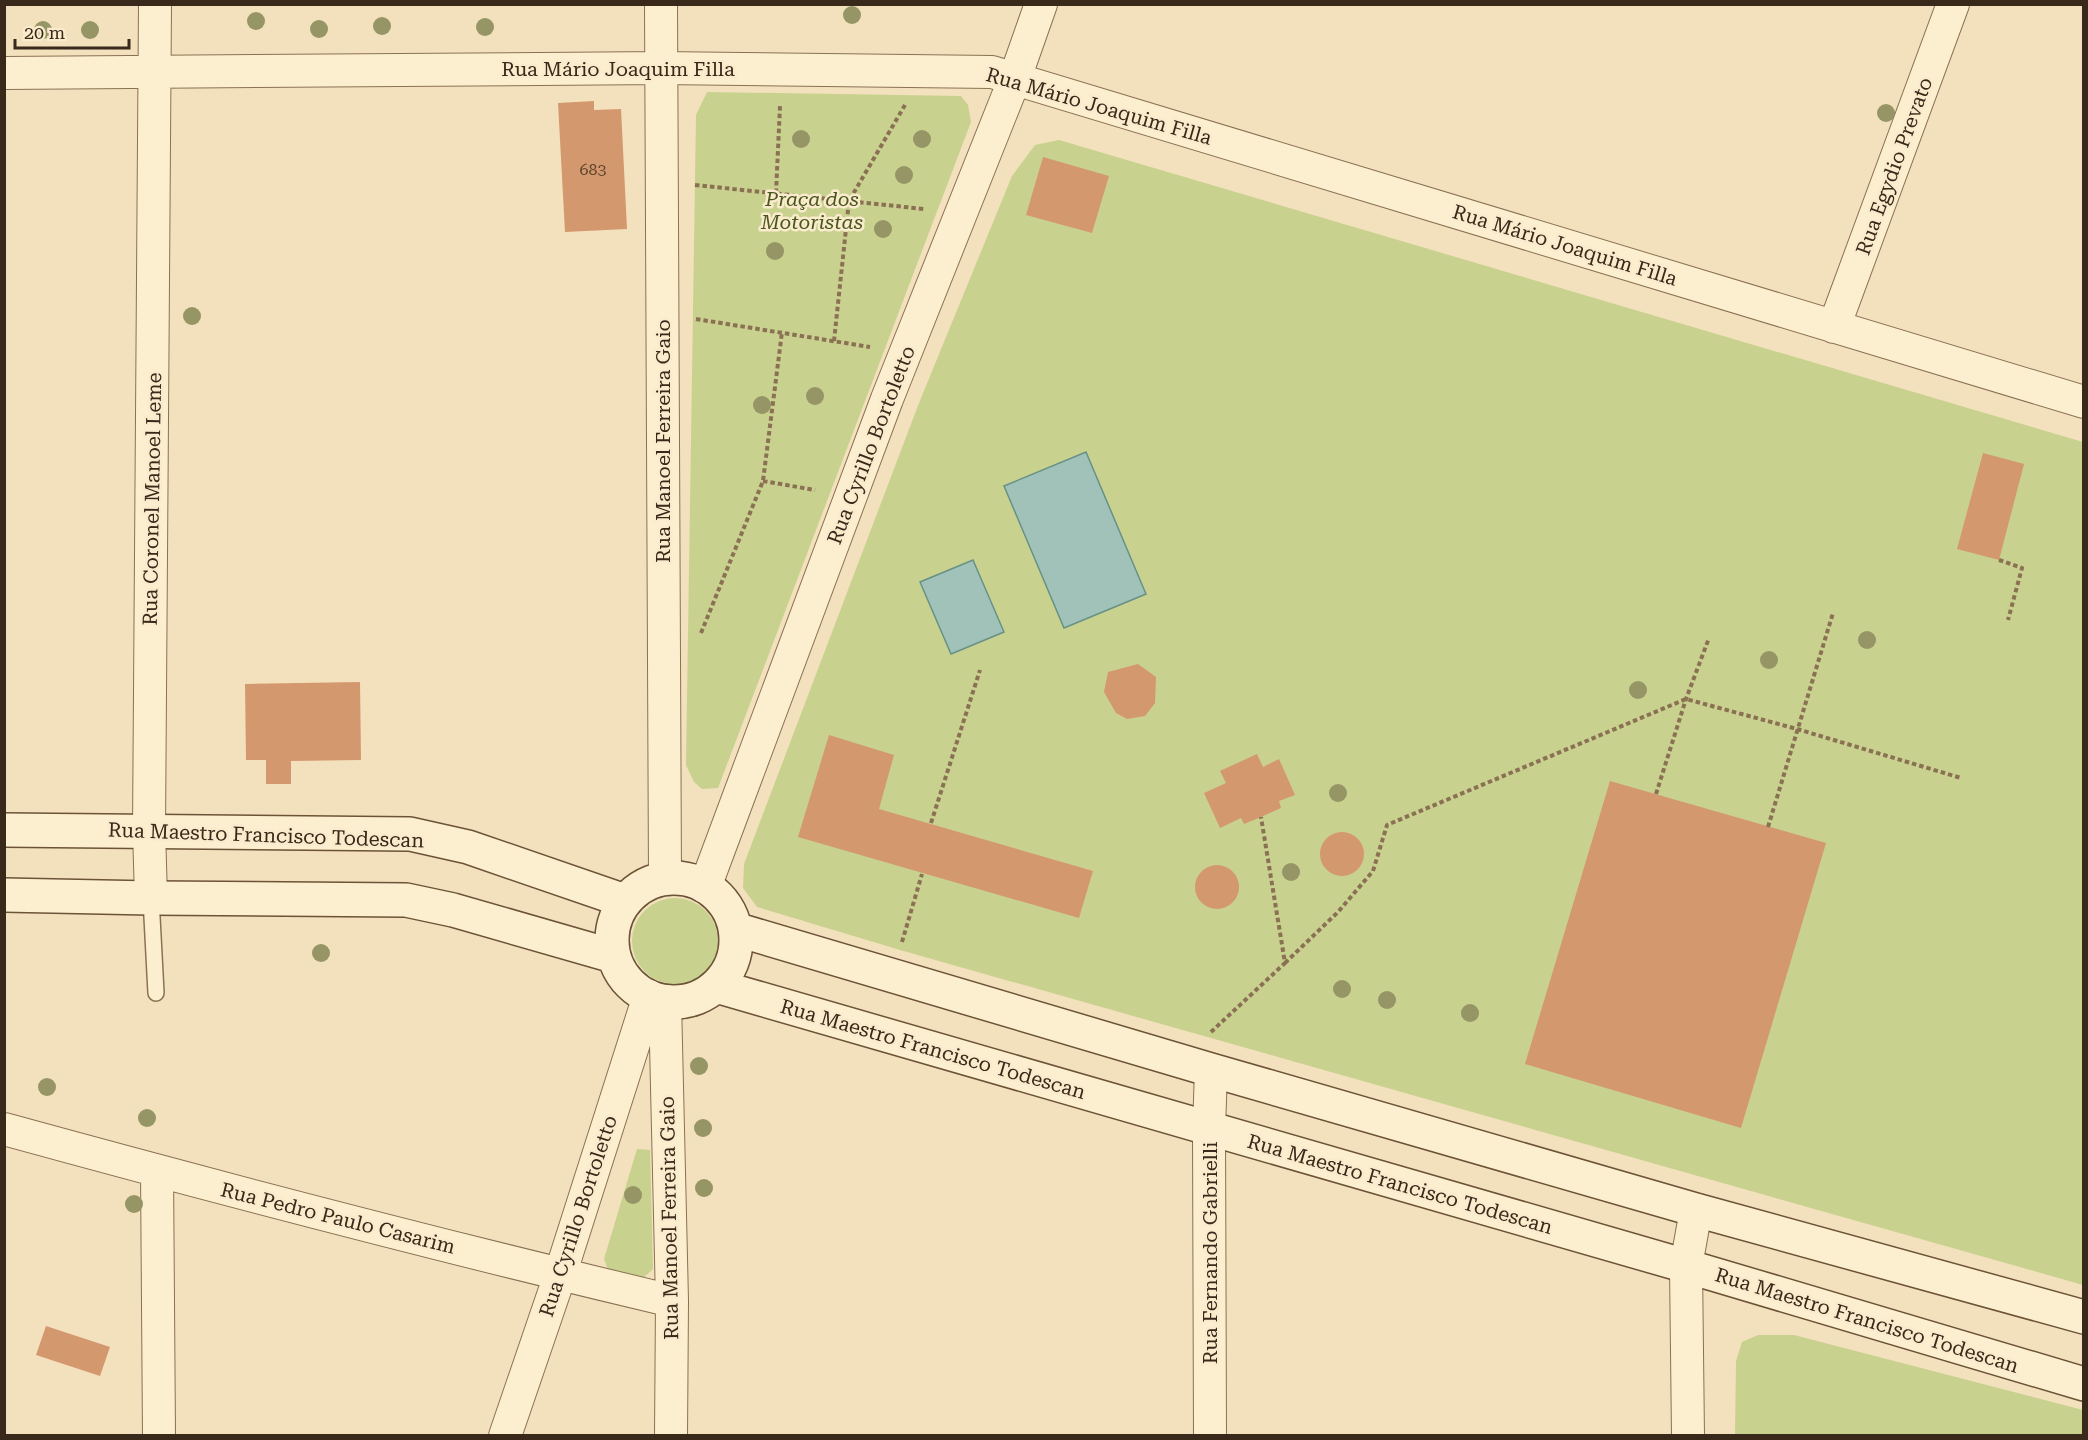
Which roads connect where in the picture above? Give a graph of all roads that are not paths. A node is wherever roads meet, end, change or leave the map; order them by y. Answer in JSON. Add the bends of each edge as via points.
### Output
{"nodes":[{"id":1,"x":155,"y":4,"type":"edge"},
{"id":2,"x":662,"y":4,"type":"edge"},
{"id":3,"x":1041,"y":4,"type":"edge"},
{"id":4,"x":1953,"y":4,"type":"edge"},
{"id":5,"x":661,"y":68,"type":"junction"},
{"id":6,"x":156,"y":72,"type":"junction"},
{"id":7,"x":4,"y":73,"type":"edge"},
{"id":8,"x":1015,"y":78,"type":"junction"},
{"id":9,"x":1834,"y":327,"type":"junction"},
{"id":10,"x":2084,"y":402,"type":"edge"},
{"id":11,"x":4,"y":830,"type":"edge"},
{"id":12,"x":149,"y":830,"type":"junction"},
{"id":13,"x":665,"y":878,"type":"junction"},
{"id":14,"x":705,"y":887,"type":"junction"},
{"id":15,"x":4,"y":895,"type":"edge"},
{"id":16,"x":151,"y":898,"type":"junction"},
{"id":17,"x":625,"y":901,"type":"junction"},
{"id":18,"x":735,"y":929,"type":"junction"},
{"id":19,"x":614,"y":956,"type":"junction"},
{"id":20,"x":716,"y":986,"type":"junction"},
{"id":21,"x":156,"y":993,"type":"dead end"},
{"id":22,"x":657,"y":999,"type":"junction"},
{"id":23,"x":1211,"y":1070,"type":"junction"},
{"id":24,"x":4,"y":1129,"type":"edge"},
{"id":25,"x":1209,"y":1129,"type":"junction"},
{"id":26,"x":157,"y":1171,"type":"junction"},
{"id":27,"x":1696,"y":1210,"type":"junction"},
{"id":28,"x":1686,"y":1266,"type":"junction"},
{"id":29,"x":560,"y":1275,"type":"junction"},
{"id":30,"x":672,"y":1301,"type":"junction"},
{"id":31,"x":2084,"y":1317,"type":"edge"},
{"id":32,"x":2084,"y":1384,"type":"edge"},
{"id":33,"x":159,"y":1436,"type":"edge"},
{"id":34,"x":505,"y":1436,"type":"edge"},
{"id":35,"x":671,"y":1436,"type":"edge"},
{"id":36,"x":1210,"y":1436,"type":"edge"},
{"id":37,"x":1688,"y":1436,"type":"edge"}],
"edges":[{"from":1,"to":6,"type":"street","name":"Rua Coronel Manoel Leme"},
{"from":2,"to":5,"type":"street","name":"Rua Manoel Ferreira Gaio"},
{"from":3,"to":8,"type":"street","name":"Rua Cyrillo Bortoletto"},
{"from":4,"to":9,"type":"street","name":"Rua Egydio Prevato"},
{"from":5,"to":6,"type":"street","name":"Rua Mário Joaquim Filla"},
{"from":5,"to":8,"type":"street","name":"Rua Mário Joaquim Filla","via":[[992,72]]},
{"from":5,"to":13,"type":"street","name":"Rua Manoel Ferreira Gaio"},
{"from":6,"to":7,"type":"street","name":"Rua Mário Joaquim Filla"},
{"from":6,"to":12,"type":"street","name":"Rua Coronel Manoel Leme"},
{"from":8,"to":9,"type":"street","name":"Rua Mário Joaquim Filla"},
{"from":8,"to":14,"type":"street","name":"Rua Cyrillo Bortoletto","via":[[883,410]]},
{"from":9,"to":10,"type":"street","name":"Rua Mário Joaquim Filla"},
{"from":11,"to":12,"type":"main road","name":"Rua Maestro Francisco Todescan"},
{"from":12,"to":16,"type":"street","name":"Rua Coronel Manoel Leme"},
{"from":12,"to":17,"type":"main road","name":"Rua Maestro Francisco Todescan","via":[[410,834],[468,847]]},
{"from":13,"to":14,"type":"main road","via":[[686,879]]},
{"from":13,"to":17,"type":"main road","via":[[636,890]]},
{"from":14,"to":18,"type":"main road","via":[[730,912]]},
{"from":15,"to":16,"type":"main road"},
{"from":16,"to":19,"type":"main road","via":[[406,900]]},
{"from":16,"to":21,"type":"lane","name":"Rua Coronel Manoel Leme"},
{"from":17,"to":19,"type":"main road","via":[[615,918],[611,937]]},
{"from":18,"to":20,"type":"main road","via":[[733,960]]},
{"from":18,"to":23,"type":"main road"},
{"from":19,"to":22,"type":"main road","via":[[633,987]]},
{"from":20,"to":22,"type":"main road","via":[[683,1001]]},
{"from":20,"to":25,"type":"main road","name":"Rua Maestro Francisco Todescan"},
{"from":22,"to":29,"type":"street","name":"Rua Cyrillo Bortoletto"},
{"from":22,"to":30,"type":"street","name":"Rua Manoel Ferreira Gaio"},
{"from":23,"to":25,"type":"street","name":"Rua Fernando Gabrielli"},
{"from":23,"to":27,"type":"main road"},
{"from":24,"to":26,"type":"street","name":"Rua Pedro Paulo Casarim"},
{"from":25,"to":28,"type":"main road","name":"Rua Maestro Francisco Todescan"},
{"from":25,"to":36,"type":"street","name":"Rua Fernando Gabrielli"},
{"from":26,"to":29,"type":"street","name":"Rua Pedro Paulo Casarim"},
{"from":26,"to":33,"type":"street"},
{"from":27,"to":28,"type":"street"},
{"from":27,"to":31,"type":"main road"},
{"from":28,"to":32,"type":"main road","name":"Rua Maestro Francisco Todescan"},
{"from":28,"to":37,"type":"street"},
{"from":29,"to":30,"type":"street","name":"Rua Pedro Paulo Casarim"},
{"from":29,"to":34,"type":"street","name":"Rua Cyrillo Bortoletto"},
{"from":30,"to":35,"type":"street","name":"Rua Manoel Ferreira Gaio"}]}
